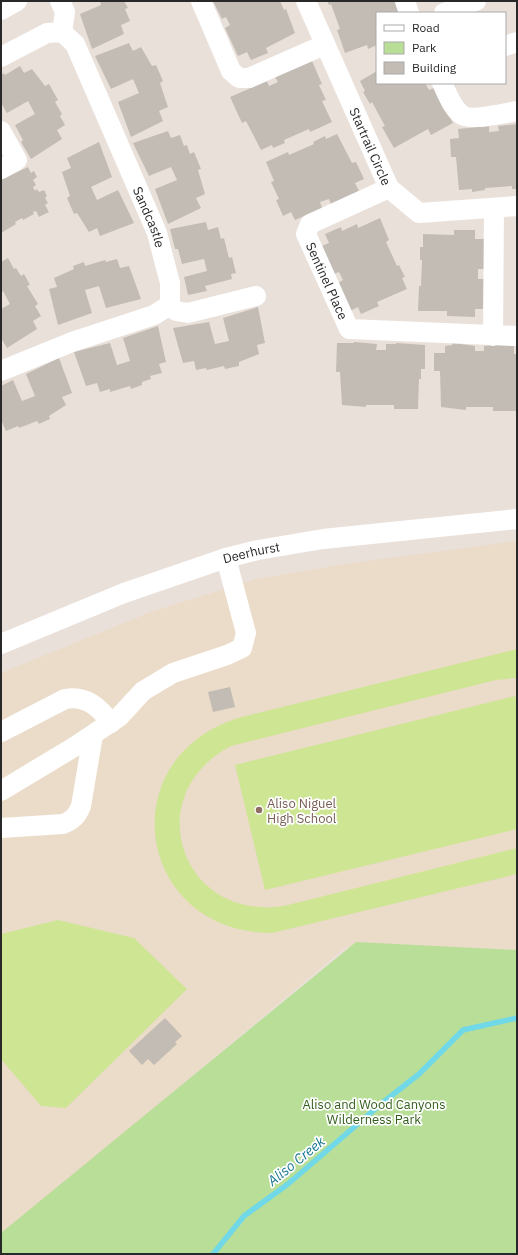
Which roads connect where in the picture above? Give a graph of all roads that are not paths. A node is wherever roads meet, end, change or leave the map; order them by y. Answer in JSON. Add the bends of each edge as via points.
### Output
{"nodes":[{"id":1,"x":17,"y":1,"type":"edge"},
{"id":2,"x":60,"y":1,"type":"edge"},
{"id":3,"x":201,"y":1,"type":"edge"},
{"id":4,"x":306,"y":1,"type":"edge"},
{"id":5,"x":405,"y":1,"type":"edge"},
{"id":6,"x":476,"y":1,"type":"edge"},
{"id":7,"x":1,"y":10,"type":"edge"},
{"id":8,"x":409,"y":12,"type":"edge"},
{"id":9,"x":447,"y":12,"type":"edge"},
{"id":10,"x":62,"y":32,"type":"junction"},
{"id":11,"x":517,"y":42,"type":"edge"},
{"id":12,"x":324,"y":45,"type":"junction"},
{"id":13,"x":506,"y":46,"type":"edge"},
{"id":14,"x":1,"y":57,"type":"edge"},
{"id":15,"x":443,"y":84,"type":"edge"},
{"id":16,"x":517,"y":112,"type":"edge"},
{"id":17,"x":1,"y":131,"type":"edge"},
{"id":18,"x":1,"y":169,"type":"edge"},
{"id":19,"x":389,"y":188,"type":"junction"},
{"id":20,"x":517,"y":206,"type":"edge"},
{"id":21,"x":494,"y":208,"type":"junction"},
{"id":22,"x":256,"y":296,"type":"dead end"},
{"id":23,"x":170,"y":305,"type":"junction"},
{"id":24,"x":493,"y":336,"type":"junction"},
{"id":25,"x":517,"y":336,"type":"edge"},
{"id":26,"x":2,"y":369,"type":"edge"},
{"id":27,"x":517,"y":519,"type":"edge"},
{"id":28,"x":226,"y":558,"type":"junction"},
{"id":29,"x":1,"y":644,"type":"edge"},
{"id":30,"x":111,"y":723,"type":"junction"},
{"id":31,"x":1,"y":732,"type":"edge"},
{"id":32,"x":92,"y":735,"type":"junction"},
{"id":33,"x":1,"y":791,"type":"edge"},
{"id":34,"x":1,"y":828,"type":"edge"}],
"edges":[{"from":1,"to":7,"type":"street"},
{"from":2,"to":10,"type":"street","via":[[65,12]]},
{"from":3,"to":12,"type":"street","via":[[231,71],[239,78],[249,78]]},
{"from":4,"to":12,"type":"street","name":"Startrail Circle"},
{"from":5,"to":8,"type":"street"},
{"from":6,"to":9,"type":"street"},
{"from":10,"to":14,"type":"street","via":[[47,33]]},
{"from":10,"to":23,"type":"street","name":"Sandcastle","via":[[75,44],[157,233],[170,283]]},
{"from":11,"to":13,"type":"street"},
{"from":12,"to":19,"type":"street","name":"Startrail Circle"},
{"from":15,"to":16,"type":"street","via":[[455,108],[463,116],[474,118]]},
{"from":17,"to":18,"type":"street","via":[[17,160]]},
{"from":19,"to":21,"type":"street","name":"Startrail Circle","via":[[419,213]]},
{"from":19,"to":24,"type":"street","name":"Sentinel Place","via":[[310,224],[306,234],[348,329]]},
{"from":20,"to":21,"type":"street","name":"Startrail Circle"},
{"from":21,"to":24,"type":"street"},
{"from":22,"to":23,"type":"street","via":[[188,313],[176,311]]},
{"from":23,"to":26,"type":"street","via":[[154,315],[72,342]]},
{"from":24,"to":25,"type":"street","name":"Sentinel Place"},
{"from":27,"to":28,"type":"street","name":"Deerhurst","via":[[323,539]]},
{"from":28,"to":29,"type":"street","name":"Deerhurst","via":[[124,593]]},
{"from":28,"to":30,"type":"street","via":[[246,633],[242,648],[228,655],[173,672],[143,691]]},
{"from":30,"to":31,"type":"street","via":[[92,703],[74,697],[65,699]]},
{"from":30,"to":32,"type":"street"},
{"from":32,"to":33,"type":"street"},
{"from":32,"to":34,"type":"street","via":[[81,806],[72,821],[63,824]]}]}
